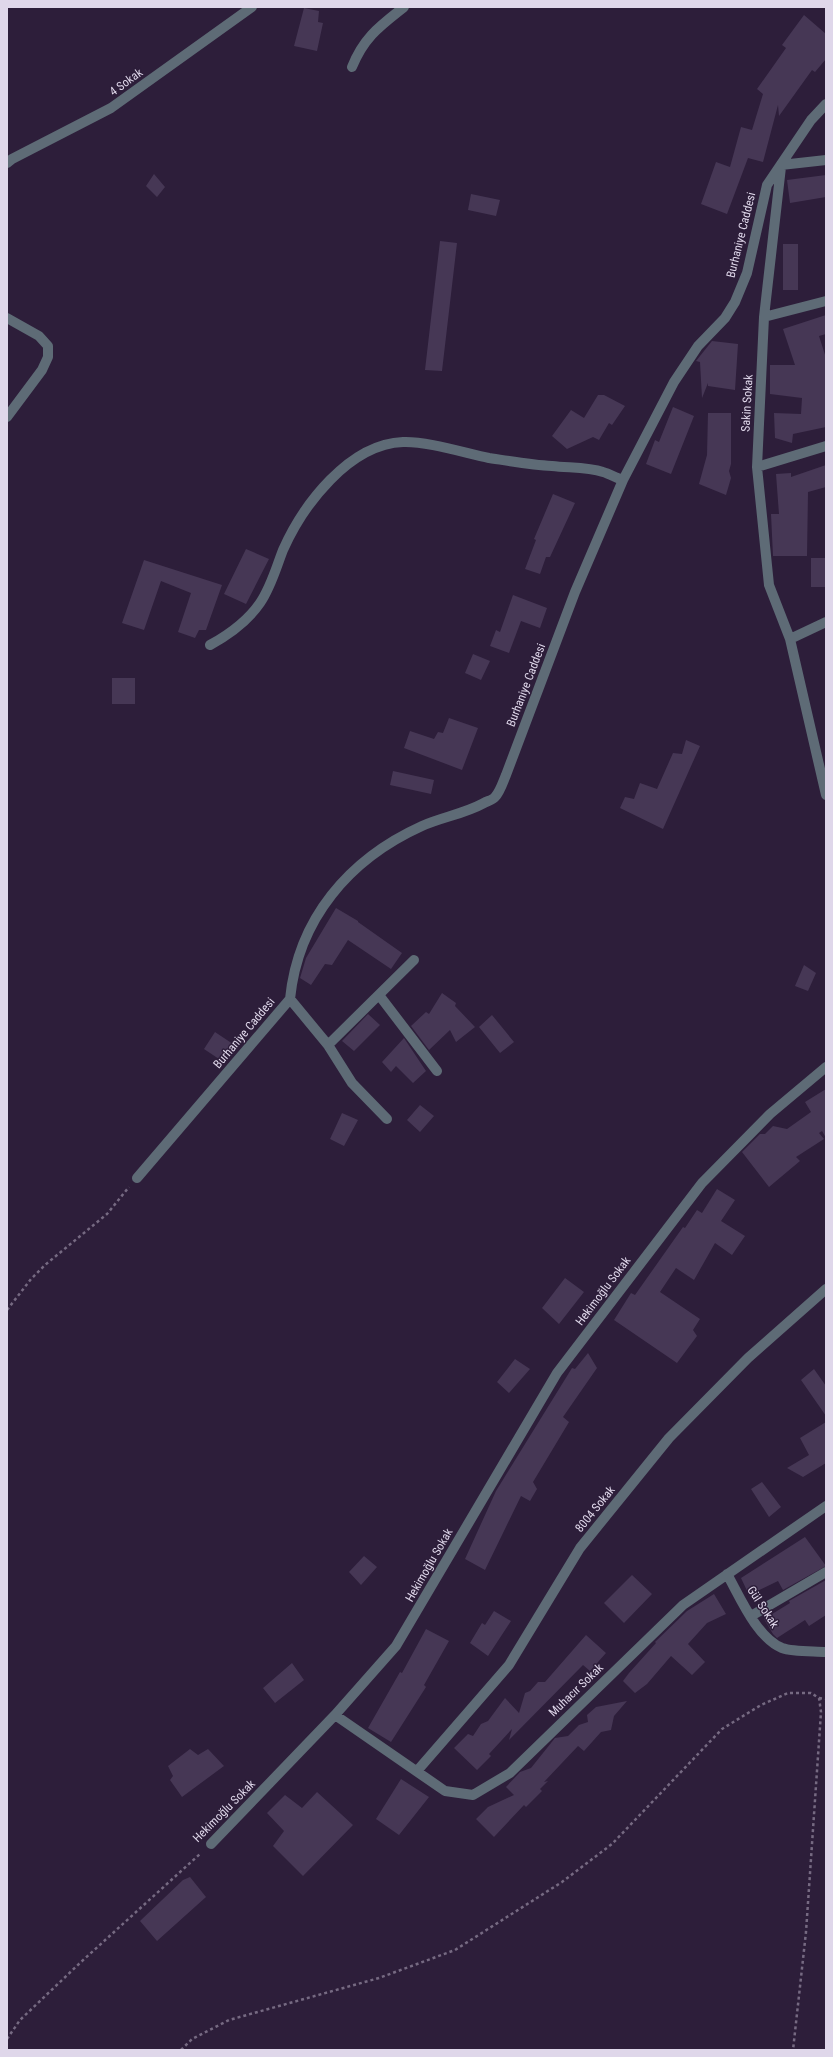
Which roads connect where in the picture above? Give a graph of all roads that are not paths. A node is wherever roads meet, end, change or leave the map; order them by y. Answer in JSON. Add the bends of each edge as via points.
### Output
{"nodes":[{"id":1,"x":252,"y":7,"type":"edge"},
{"id":2,"x":404,"y":7,"type":"edge"},
{"id":3,"x":352,"y":67,"type":"dead end"},
{"id":4,"x":826,"y":104,"type":"edge"},
{"id":5,"x":826,"y":160,"type":"edge"},
{"id":6,"x":7,"y":163,"type":"edge"},
{"id":7,"x":782,"y":164,"type":"junction"},
{"id":8,"x":826,"y":300,"type":"edge"},
{"id":9,"x":764,"y":317,"type":"junction"},
{"id":10,"x":7,"y":318,"type":"edge"},
{"id":11,"x":7,"y":417,"type":"edge"},
{"id":12,"x":826,"y":446,"type":"edge"},
{"id":13,"x":758,"y":467,"type":"junction"},
{"id":14,"x":623,"y":480,"type":"junction"},
{"id":15,"x":826,"y":622,"type":"edge"},
{"id":16,"x":790,"y":639,"type":"junction"},
{"id":17,"x":210,"y":645,"type":"dead end"},
{"id":18,"x":826,"y":795,"type":"edge"},
{"id":19,"x":414,"y":960,"type":"dead end"},
{"id":20,"x":379,"y":995,"type":"junction"},
{"id":21,"x":290,"y":999,"type":"junction"},
{"id":22,"x":328,"y":1046,"type":"junction"},
{"id":23,"x":826,"y":1067,"type":"edge"},
{"id":24,"x":437,"y":1071,"type":"dead end"},
{"id":25,"x":387,"y":1119,"type":"dead end"},
{"id":26,"x":137,"y":1178,"type":"road end"},
{"id":27,"x":826,"y":1289,"type":"edge"},
{"id":28,"x":826,"y":1506,"type":"edge"},
{"id":29,"x":826,"y":1572,"type":"edge"},
{"id":30,"x":727,"y":1574,"type":"junction"},
{"id":31,"x":751,"y":1616,"type":"junction"},
{"id":32,"x":826,"y":1652,"type":"edge"},
{"id":33,"x":335,"y":1715,"type":"junction"},
{"id":34,"x":417,"y":1771,"type":"junction"},
{"id":35,"x":211,"y":1844,"type":"road end"}],
"edges":[{"from":1,"to":6,"type":"street","name":"4 Sokak","via":[[111,108],[12,158]]},
{"from":2,"to":3,"type":"street","via":[[372,33]]},
{"from":4,"to":7,"type":"street","name":"Burhaniye Caddesi","via":[[811,120]]},
{"from":5,"to":7,"type":"street"},
{"from":7,"to":9,"type":"street","name":"Sakin Sokak"},
{"from":7,"to":14,"type":"street","name":"Burhaniye Caddesi","via":[[766,185],[747,273],[735,302],[725,318],[698,346],[674,382]]},
{"from":8,"to":9,"type":"street"},
{"from":9,"to":13,"type":"street","name":"Sakin Sokak"},
{"from":10,"to":11,"type":"street","via":[[39,336],[48,346],[48,357],[42,370]]},
{"from":12,"to":13,"type":"street"},
{"from":13,"to":16,"type":"street","name":"Sakin Sokak","via":[[769,585]]},
{"from":14,"to":17,"type":"street","via":[[602,472],[502,460],[414,442],[393,443],[362,454],[328,482],[304,512],[283,550],[261,602],[239,627]]},
{"from":14,"to":21,"type":"street","name":"Burhaniye Caddesi","via":[[575,592],[506,775],[495,797],[471,810],[422,826],[375,852],[333,890],[310,927],[292,974]]},
{"from":15,"to":16,"type":"street"},
{"from":16,"to":18,"type":"street","name":"Sakin Sokak"},
{"from":19,"to":20,"type":"street"},
{"from":20,"to":22,"type":"street"},
{"from":20,"to":24,"type":"street"},
{"from":21,"to":22,"type":"street"},
{"from":21,"to":26,"type":"street","name":"Burhaniye Caddesi"},
{"from":22,"to":25,"type":"street","via":[[352,1083]]},
{"from":23,"to":33,"type":"street","name":"Hekimoğlu Sokak","via":[[770,1114],[702,1183],[557,1373],[396,1646]]},
{"from":27,"to":34,"type":"street","name":"8004 Sokak","via":[[748,1358],[669,1438],[580,1548],[509,1665]]},
{"from":28,"to":30,"type":"street","name":"Muhacır Sokak"},
{"from":29,"to":31,"type":"street"},
{"from":30,"to":31,"type":"street","name":"Gül Sokak"},
{"from":30,"to":34,"type":"street","name":"Muhacır Sokak","via":[[683,1604],[510,1773],[473,1795],[445,1791]]},
{"from":31,"to":32,"type":"street","name":"Gül Sokak","via":[[766,1637],[783,1648]]},
{"from":33,"to":34,"type":"street","name":"Muhacır Sokak"},
{"from":33,"to":35,"type":"street","name":"Hekimoğlu Sokak"}]}
